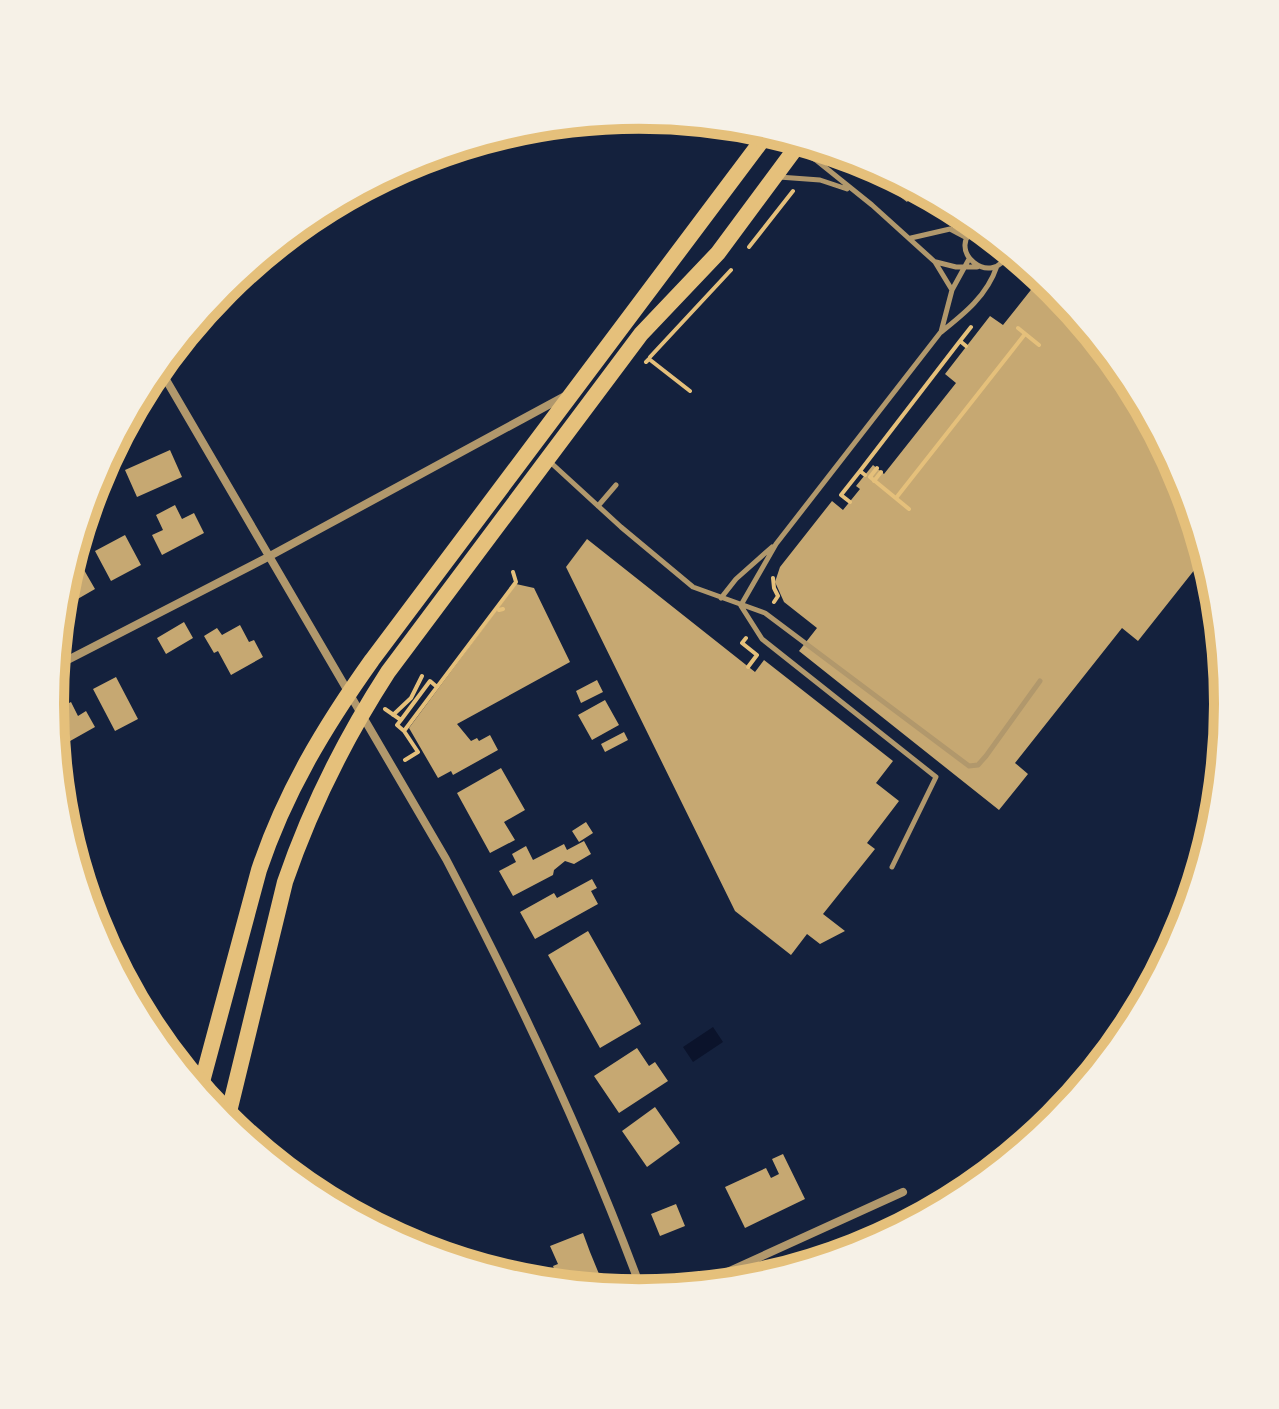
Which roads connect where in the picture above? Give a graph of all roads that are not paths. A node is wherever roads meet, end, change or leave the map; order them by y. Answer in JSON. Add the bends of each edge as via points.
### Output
{"nodes":[{"id":1,"x":760,"y":142,"type":"edge"},
{"id":2,"x":794,"y":151,"type":"edge"},
{"id":3,"x":812,"y":156,"type":"edge"},
{"id":4,"x":774,"y":177,"type":"junction"},
{"id":5,"x":852,"y":191,"type":"junction"},
{"id":6,"x":970,"y":234,"type":"edge"},
{"id":7,"x":910,"y":238,"type":"junction"},
{"id":8,"x":967,"y":238,"type":"junction"},
{"id":9,"x":969,"y":259,"type":"junction"},
{"id":10,"x":1004,"y":260,"type":"edge"},
{"id":11,"x":935,"y":262,"type":"junction"},
{"id":12,"x":997,"y":266,"type":"junction"},
{"id":13,"x":962,"y":267,"type":"junction"},
{"id":14,"x":980,"y":267,"type":"junction"},
{"id":15,"x":952,"y":290,"type":"junction"},
{"id":16,"x":940,"y":333,"type":"junction"},
{"id":17,"x":165,"y":379,"type":"edge"},
{"id":18,"x":571,"y":392,"type":"junction"},
{"id":19,"x":548,"y":460,"type":"junction"},
{"id":20,"x":616,"y":485,"type":"dead end"},
{"id":21,"x":598,"y":506,"type":"junction"},
{"id":22,"x":776,"y":544,"type":"junction"},
{"id":23,"x":268,"y":557,"type":"junction"},
{"id":24,"x":721,"y":598,"type":"junction"},
{"id":25,"x":741,"y":605,"type":"junction"},
{"id":26,"x":66,"y":661,"type":"edge"},
{"id":27,"x":1040,"y":681,"type":"dead end"},
{"id":28,"x":349,"y":693,"type":"junction"},
{"id":29,"x":361,"y":714,"type":"junction"},
{"id":30,"x":892,"y":867,"type":"dead end"},
{"id":31,"x":203,"y":1079,"type":"edge"},
{"id":32,"x":230,"y":1108,"type":"edge"},
{"id":33,"x":903,"y":1192,"type":"dead end"},
{"id":34,"x":724,"y":1274,"type":"edge"},
{"id":35,"x":638,"y":1280,"type":"edge"}],
"edges":[{"from":1,"to":18,"type":"main road"},
{"from":2,"to":4,"type":"main road"},
{"from":3,"to":5,"type":"lane"},
{"from":4,"to":5,"type":"lane","via":[[820,180]]},
{"from":4,"to":19,"type":"main road","via":[[718,253],[641,334]]},
{"from":5,"to":7,"type":"lane"},
{"from":6,"to":8,"type":"lane"},
{"from":7,"to":8,"type":"lane","via":[[950,229]]},
{"from":7,"to":11,"type":"lane"},
{"from":8,"to":9,"type":"lane"},
{"from":9,"to":13,"type":"lane"},
{"from":9,"to":14,"type":"lane"},
{"from":10,"to":12,"type":"lane"},
{"from":11,"to":13,"type":"lane"},
{"from":11,"to":15,"type":"lane"},
{"from":12,"to":14,"type":"lane"},
{"from":12,"to":16,"type":"lane","via":[[991,284]]},
{"from":13,"to":14,"type":"lane"},
{"from":13,"to":15,"type":"lane"},
{"from":15,"to":16,"type":"lane"},
{"from":16,"to":22,"type":"lane"},
{"from":17,"to":23,"type":"street"},
{"from":18,"to":23,"type":"street"},
{"from":18,"to":28,"type":"main road"},
{"from":19,"to":21,"type":"lane"},
{"from":19,"to":29,"type":"main road"},
{"from":20,"to":21,"type":"lane"},
{"from":21,"to":24,"type":"lane","via":[[693,587]]},
{"from":22,"to":24,"type":"lane"},
{"from":22,"to":25,"type":"lane"},
{"from":23,"to":26,"type":"street"},
{"from":23,"to":28,"type":"street"},
{"from":24,"to":25,"type":"lane"},
{"from":25,"to":27,"type":"lane","via":[[765,613],[969,766],[986,756]]},
{"from":25,"to":30,"type":"lane","via":[[762,639],[936,777]]},
{"from":28,"to":29,"type":"street"},
{"from":28,"to":31,"type":"main road","via":[[311,751],[268,843]]},
{"from":29,"to":32,"type":"main road","via":[[285,882]]},
{"from":29,"to":35,"type":"street","via":[[446,859],[518,998]]},
{"from":33,"to":34,"type":"street"}]}
